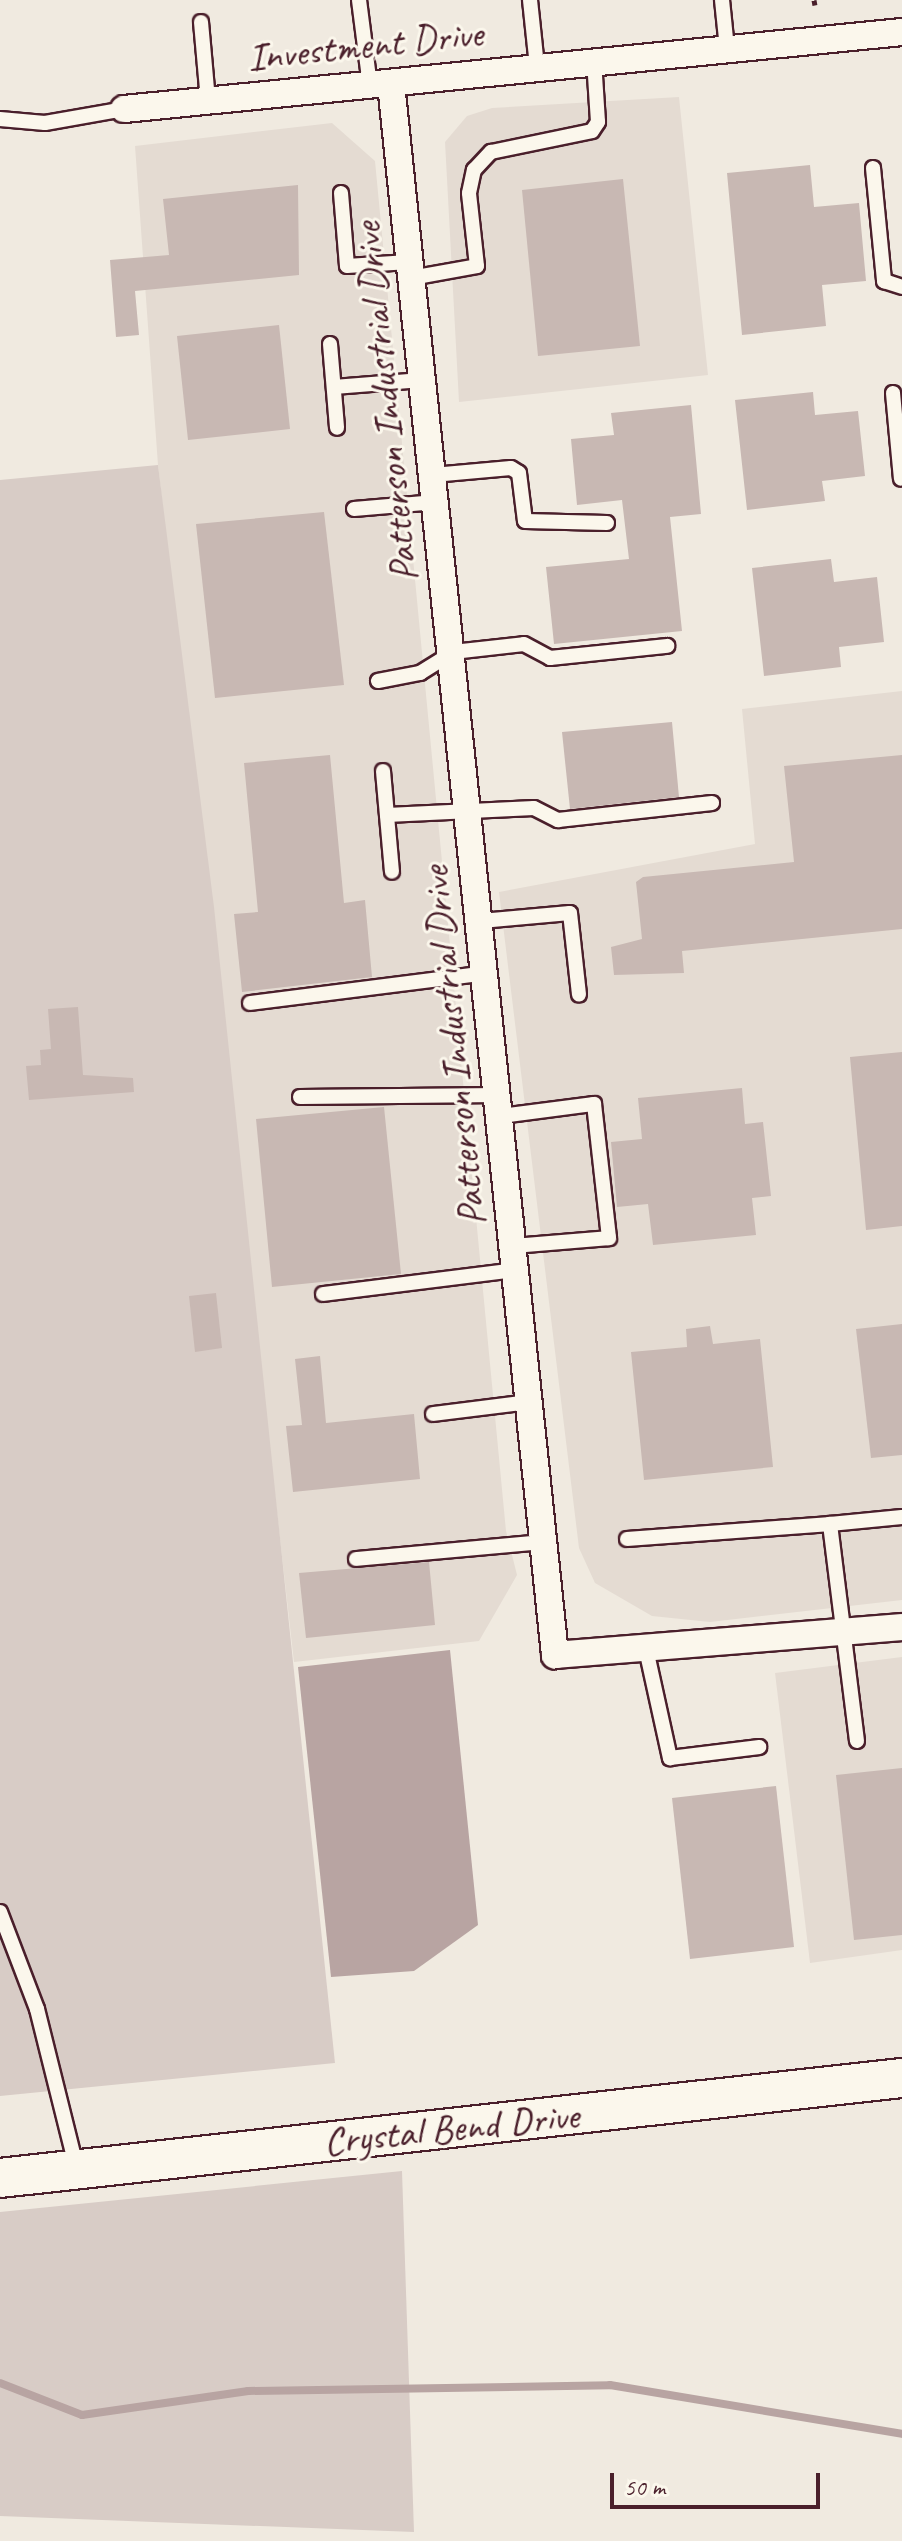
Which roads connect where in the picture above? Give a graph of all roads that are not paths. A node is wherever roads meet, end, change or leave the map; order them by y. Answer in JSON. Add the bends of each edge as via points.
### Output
{"nodes":[{"id":1,"x":359,"y":0,"type":"edge"},
{"id":2,"x":530,"y":0,"type":"edge"},
{"id":3,"x":722,"y":0,"type":"edge"},
{"id":4,"x":201,"y":22,"type":"dead end"},
{"id":5,"x":902,"y":32,"type":"edge"},
{"id":6,"x":727,"y":48,"type":"junction"},
{"id":7,"x":594,"y":60,"type":"junction"},
{"id":8,"x":537,"y":67,"type":"junction"},
{"id":9,"x":381,"y":85,"type":"junction"},
{"id":10,"x":208,"y":101,"type":"junction"},
{"id":11,"x":124,"y":109,"type":"joint"},
{"id":12,"x":0,"y":119,"type":"edge"},
{"id":13,"x":873,"y":168,"type":"dead end"},
{"id":14,"x":341,"y":193,"type":"dead end"},
{"id":15,"x":410,"y":270,"type":"junction"},
{"id":16,"x":902,"y":287,"type":"edge"},
{"id":17,"x":330,"y":344,"type":"dead end"},
{"id":18,"x":422,"y":380,"type":"junction"},
{"id":19,"x":334,"y":387,"type":"junction"},
{"id":20,"x":893,"y":393,"type":"dead end"},
{"id":21,"x":337,"y":428,"type":"dead end"},
{"id":22,"x":899,"y":438,"type":"edge"},
{"id":23,"x":433,"y":475,"type":"junction"},
{"id":24,"x":901,"y":479,"type":"edge"},
{"id":25,"x":436,"y":502,"type":"junction"},
{"id":26,"x":354,"y":509,"type":"dead end"},
{"id":27,"x":607,"y":523,"type":"dead end"},
{"id":28,"x":667,"y":646,"type":"dead end"},
{"id":29,"x":453,"y":652,"type":"junction"},
{"id":30,"x":378,"y":681,"type":"dead end"},
{"id":31,"x":383,"y":771,"type":"dead end"},
{"id":32,"x":712,"y":803,"type":"dead end"},
{"id":33,"x":469,"y":810,"type":"junction"},
{"id":34,"x":387,"y":815,"type":"junction"},
{"id":35,"x":392,"y":872,"type":"dead end"},
{"id":36,"x":481,"y":921,"type":"junction"},
{"id":37,"x":486,"y":973,"type":"junction"},
{"id":38,"x":579,"y":995,"type":"dead end"},
{"id":39,"x":250,"y":1003,"type":"dead end"},
{"id":40,"x":300,"y":1097,"type":"dead end"},
{"id":41,"x":500,"y":1105,"type":"junction"},
{"id":42,"x":515,"y":1258,"type":"junction"},
{"id":43,"x":323,"y":1294,"type":"dead end"},
{"id":44,"x":530,"y":1402,"type":"junction"},
{"id":45,"x":433,"y":1414,"type":"dead end"},
{"id":46,"x":902,"y":1517,"type":"edge"},
{"id":47,"x":830,"y":1524,"type":"junction"},
{"id":48,"x":627,"y":1539,"type":"dead end"},
{"id":49,"x":544,"y":1542,"type":"junction"},
{"id":50,"x":356,"y":1559,"type":"dead end"},
{"id":51,"x":902,"y":1627,"type":"edge"},
{"id":52,"x":846,"y":1637,"type":"junction"},
{"id":53,"x":646,"y":1649,"type":"junction"},
{"id":54,"x":857,"y":1741,"type":"dead end"},
{"id":55,"x":759,"y":1747,"type":"dead end"},
{"id":56,"x":0,"y":1912,"type":"edge"},
{"id":57,"x":902,"y":2078,"type":"edge"},
{"id":58,"x":77,"y":2170,"type":"junction"},
{"id":59,"x":0,"y":2178,"type":"edge"}],
"edges":[{"from":1,"to":9,"type":"lane"},
{"from":2,"to":8,"type":"lane"},
{"from":3,"to":6,"type":"lane"},
{"from":4,"to":10,"type":"lane"},
{"from":5,"to":6,"type":"street","name":"Investment Drive"},
{"from":6,"to":7,"type":"street","name":"Investment Drive"},
{"from":7,"to":8,"type":"street","name":"Investment Drive"},
{"from":7,"to":15,"type":"lane","via":[[598,122],[592,131],[491,152],[474,170],[469,193],[477,266]]},
{"from":8,"to":9,"type":"street","name":"Investment Drive"},
{"from":9,"to":10,"type":"street","name":"Investment Drive"},
{"from":9,"to":15,"type":"street","name":"Patterson Industrial Drive"},
{"from":10,"to":11,"type":"street","name":"Investment Drive"},
{"from":11,"to":12,"type":"lane","via":[[45,123]]},
{"from":13,"to":16,"type":"lane","via":[[884,281]]},
{"from":14,"to":15,"type":"lane","via":[[347,266]]},
{"from":15,"to":18,"type":"street","name":"Patterson Industrial Drive"},
{"from":17,"to":19,"type":"lane"},
{"from":18,"to":19,"type":"lane"},
{"from":18,"to":23,"type":"street","name":"Patterson Industrial Drive"},
{"from":19,"to":21,"type":"lane"},
{"from":20,"to":22,"type":"lane"},
{"from":22,"to":24,"type":"lane"},
{"from":23,"to":25,"type":"street","name":"Patterson Industrial Drive"},
{"from":23,"to":27,"type":"lane","via":[[511,468],[519,473],[525,521]]},
{"from":25,"to":26,"type":"lane"},
{"from":25,"to":29,"type":"street","name":"Patterson Industrial Drive"},
{"from":28,"to":29,"type":"lane","via":[[550,658],[524,644]]},
{"from":29,"to":30,"type":"lane","via":[[420,673]]},
{"from":29,"to":33,"type":"street","name":"Patterson Industrial Drive"},
{"from":31,"to":34,"type":"lane"},
{"from":32,"to":33,"type":"lane","via":[[558,820],[534,808]]},
{"from":33,"to":34,"type":"lane"},
{"from":33,"to":36,"type":"street","name":"Patterson Industrial Drive"},
{"from":34,"to":35,"type":"lane"},
{"from":36,"to":37,"type":"street","name":"Patterson Industrial Drive"},
{"from":36,"to":38,"type":"lane","via":[[570,913]]},
{"from":37,"to":39,"type":"lane"},
{"from":37,"to":41,"type":"street","name":"Patterson Industrial Drive"},
{"from":40,"to":41,"type":"lane"},
{"from":41,"to":42,"type":"street","name":"Patterson Industrial Drive"},
{"from":41,"to":42,"type":"lane","via":[[594,1104],[609,1238]]},
{"from":42,"to":43,"type":"lane"},
{"from":42,"to":44,"type":"street","name":"Patterson Industrial Drive"},
{"from":44,"to":45,"type":"lane"},
{"from":44,"to":49,"type":"street","name":"Patterson Industrial Drive"},
{"from":46,"to":47,"type":"lane"},
{"from":47,"to":48,"type":"lane"},
{"from":47,"to":52,"type":"lane"},
{"from":49,"to":50,"type":"lane"},
{"from":49,"to":53,"type":"street","name":"Patterson Industrial Drive","via":[[555,1655]]},
{"from":51,"to":52,"type":"street","name":"Patterson Industrial Drive"},
{"from":52,"to":53,"type":"street","name":"Patterson Industrial Drive"},
{"from":52,"to":54,"type":"lane"},
{"from":53,"to":55,"type":"lane","via":[[670,1758]]},
{"from":56,"to":58,"type":"lane","via":[[37,2009]]},
{"from":57,"to":58,"type":"street","name":"Crystal Bend Drive"},
{"from":58,"to":59,"type":"street","name":"Crystal Bend Drive"}]}
